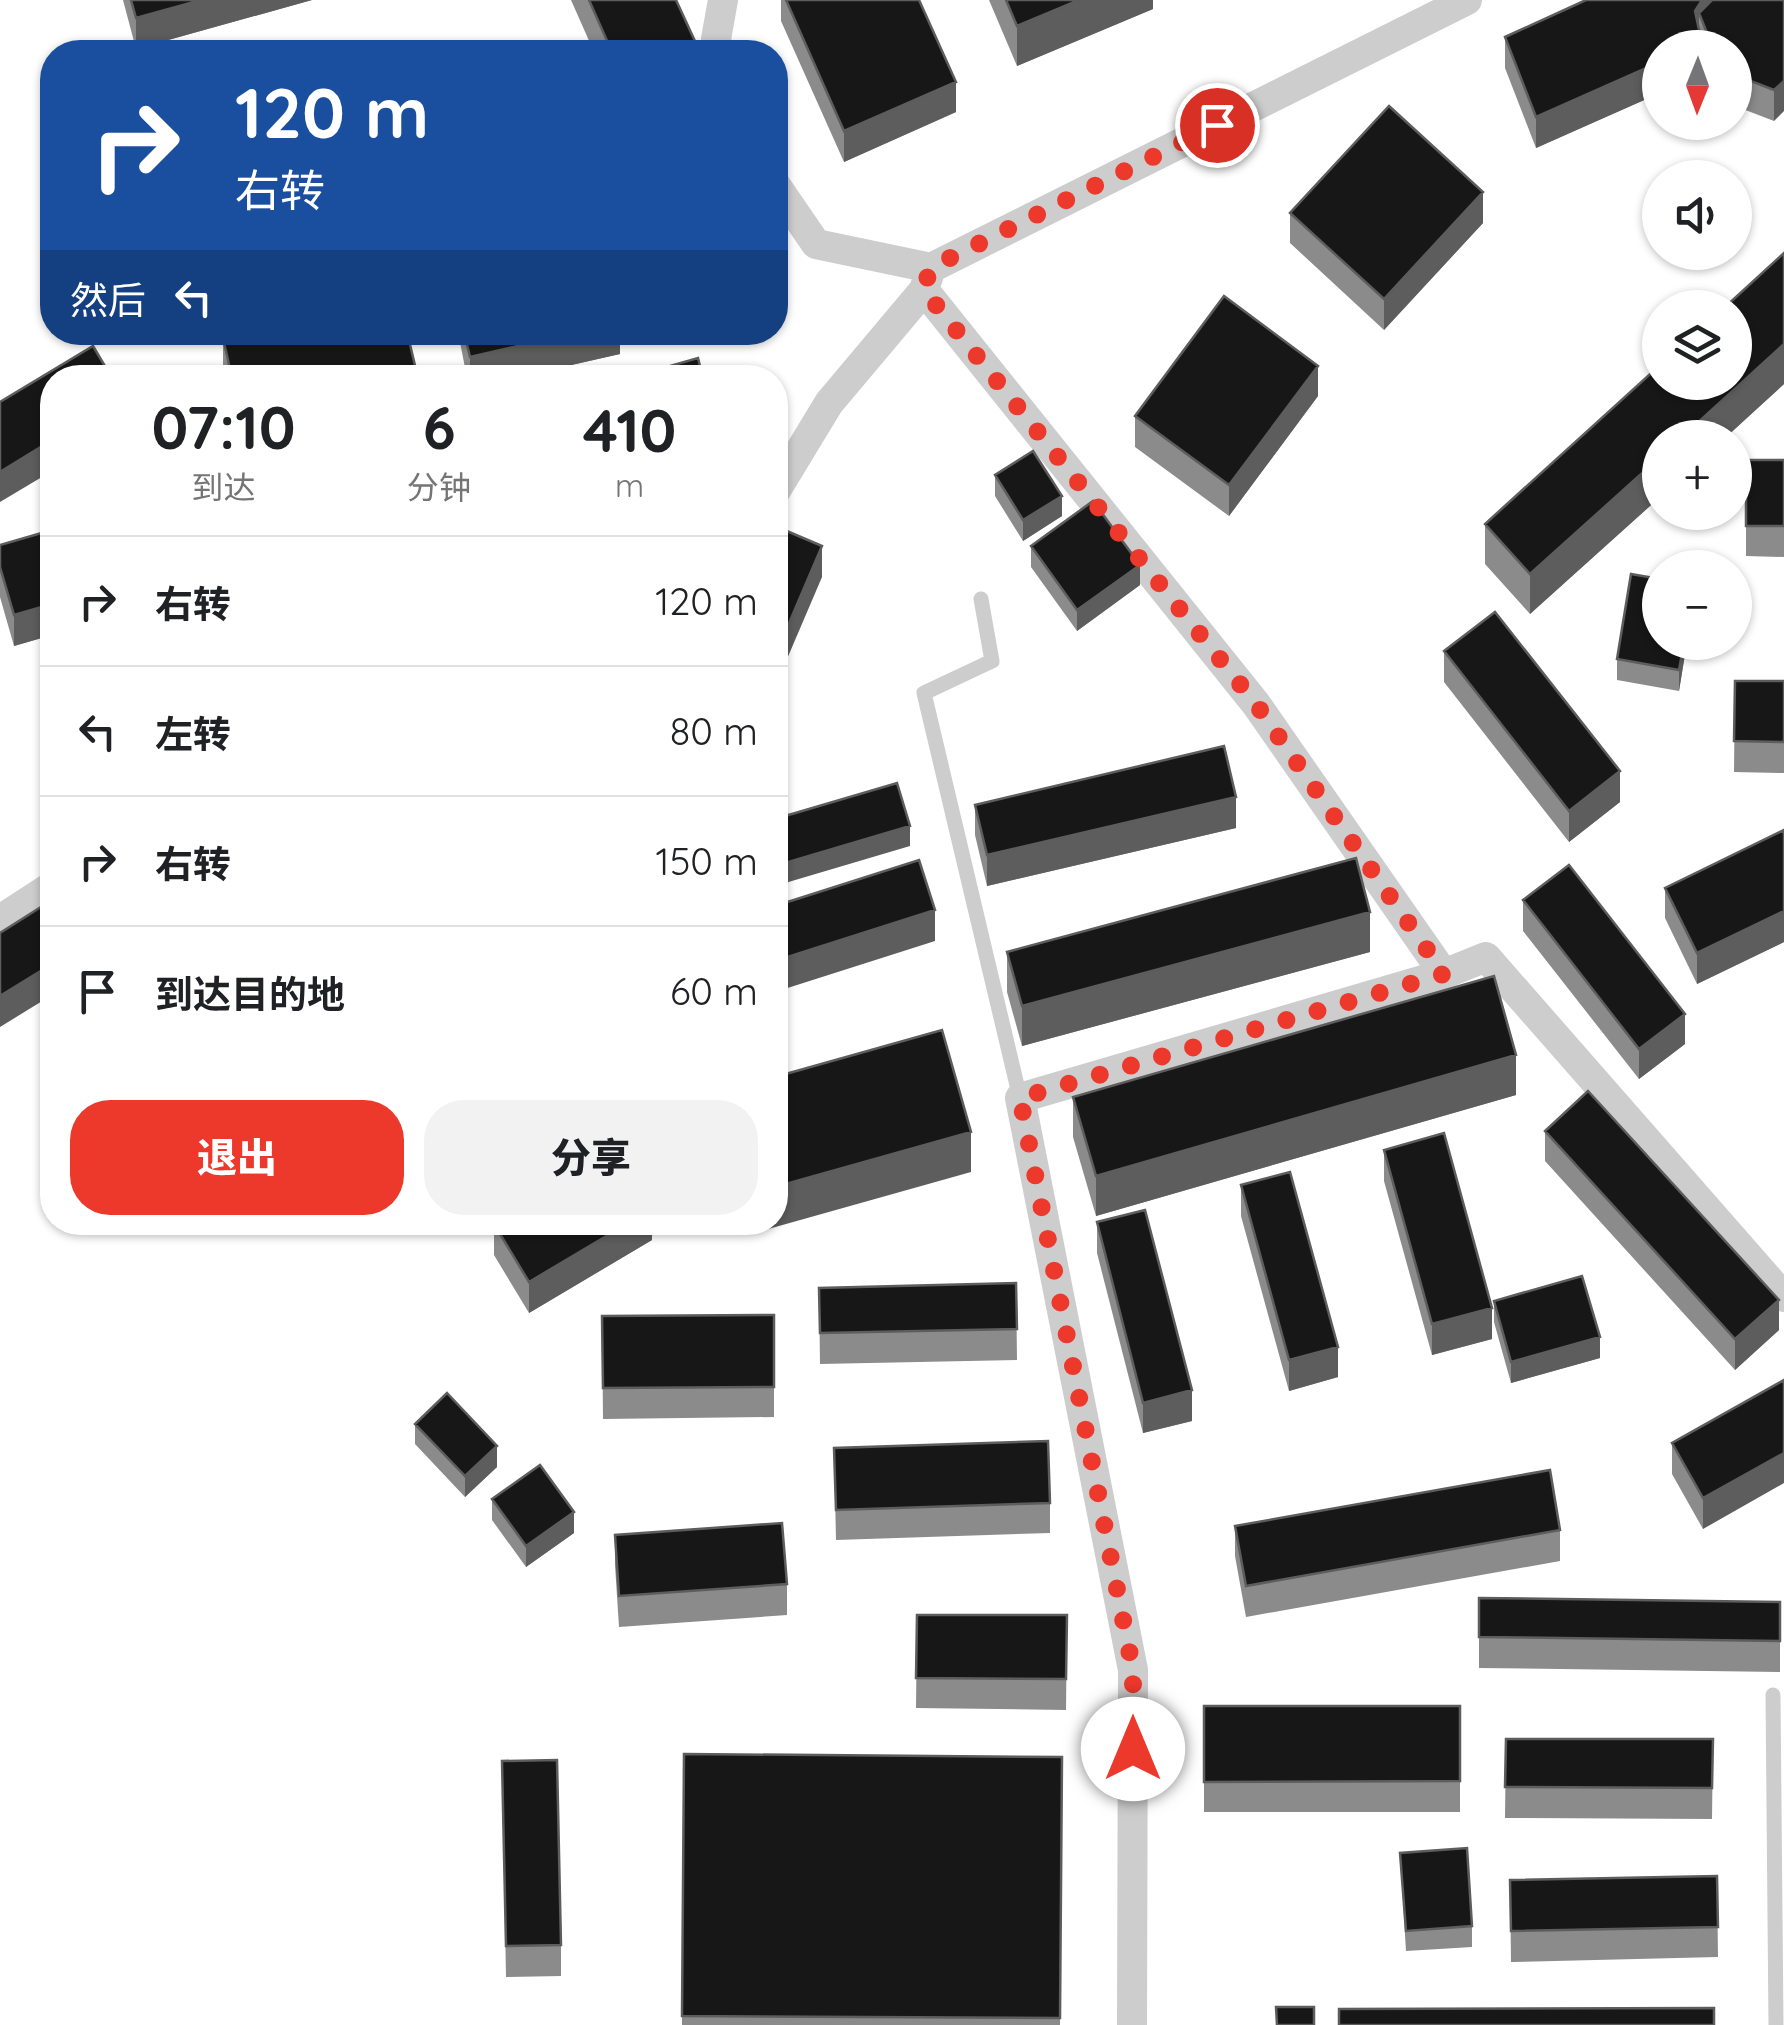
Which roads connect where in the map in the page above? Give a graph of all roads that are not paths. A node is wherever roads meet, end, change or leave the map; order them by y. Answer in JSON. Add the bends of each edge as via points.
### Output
{"nodes":[{"id":1,"x":723,"y":0,"type":"edge"},
{"id":2,"x":1467,"y":0,"type":"edge"},
{"id":3,"x":716,"y":40,"type":"edge"},
{"id":4,"x":788,"y":203,"type":"edge"},
{"id":5,"x":927,"y":279,"type":"junction"},
{"id":6,"x":788,"y":471,"type":"edge"},
{"id":7,"x":981,"y":599,"type":"dead end"},
{"id":8,"x":40,"y":894,"type":"edge"},
{"id":9,"x":0,"y":920,"type":"edge"},
{"id":10,"x":1444,"y":974,"type":"junction"},
{"id":11,"x":1020,"y":1098,"type":"junction"},
{"id":12,"x":1784,"y":1296,"type":"edge"},
{"id":13,"x":1773,"y":1695,"type":"dead end"},
{"id":14,"x":1132,"y":2025,"type":"edge"},
{"id":15,"x":1776,"y":2025,"type":"edge"}],
"edges":[{"from":1,"to":3,"type":"street"},
{"from":2,"to":5,"type":"street"},
{"from":4,"to":5,"type":"street","via":[[816,244]]},
{"from":5,"to":6,"type":"street","via":[[829,403]]},
{"from":5,"to":10,"type":"street","via":[[1256,704]]},
{"from":7,"to":11,"type":"lane","via":[[992,662],[924,693]]},
{"from":8,"to":9,"type":"street"},
{"from":10,"to":11,"type":"street"},
{"from":10,"to":12,"type":"street","via":[[1486,957]]},
{"from":11,"to":14,"type":"street","via":[[1133,1670]]},
{"from":13,"to":15,"type":"lane"}]}
